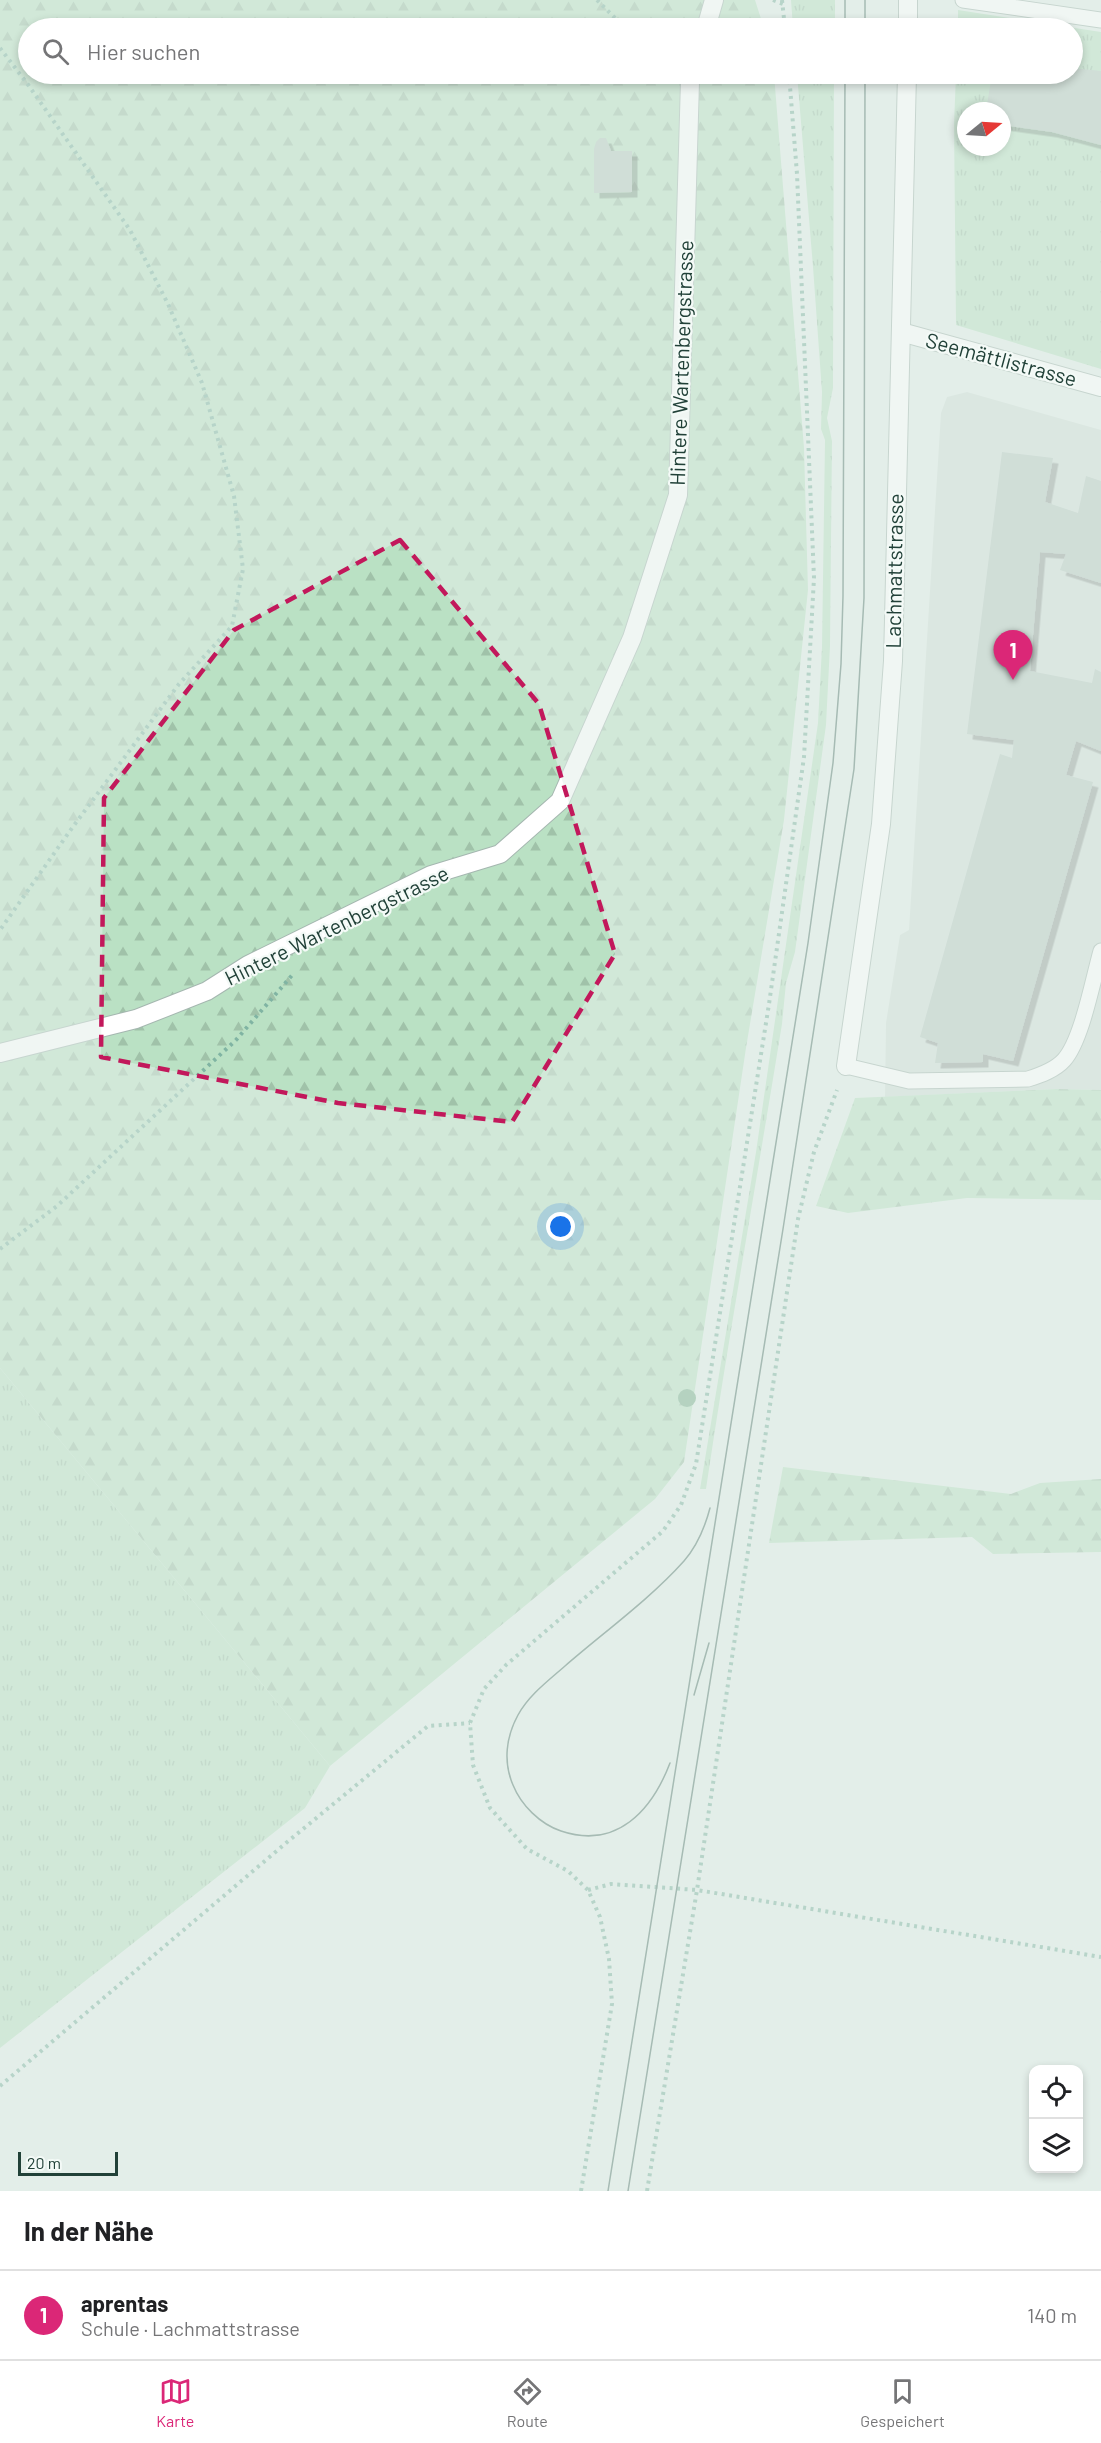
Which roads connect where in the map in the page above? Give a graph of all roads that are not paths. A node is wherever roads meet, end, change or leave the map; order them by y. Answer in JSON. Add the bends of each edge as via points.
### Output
{"nodes":[{"id":1,"x":714,"y":0,"type":"edge"},
{"id":2,"x":908,"y":0,"type":"edge"},
{"id":3,"x":963,"y":0,"type":"edge"},
{"id":4,"x":709,"y":18,"type":"edge"},
{"id":5,"x":908,"y":18,"type":"edge"},
{"id":6,"x":1101,"y":20,"type":"edge"},
{"id":7,"x":690,"y":84,"type":"edge"},
{"id":8,"x":907,"y":84,"type":"edge"},
{"id":9,"x":901,"y":333,"type":"junction"},
{"id":10,"x":1101,"y":387,"type":"edge"},
{"id":11,"x":1101,"y":951,"type":"edge"},
{"id":12,"x":0,"y":1053,"type":"edge"},
{"id":13,"x":846,"y":1066,"type":"joint"}],
"edges":[{"from":1,"to":4,"type":"street"},
{"from":2,"to":5,"type":"street"},
{"from":3,"to":6,"type":"lane"},
{"from":7,"to":12,"type":"street","name":"Hintere Wartenbergstrasse","via":[[678,495],[632,638],[560,801],[500,854],[431,875],[248,965],[207,991],[135,1019]]},
{"from":8,"to":9,"type":"street","name":"Lachmattstrasse"},
{"from":9,"to":10,"type":"street","name":"Seemättlistrasse"},
{"from":9,"to":13,"type":"street","name":"Lachmattstrasse","via":[[893,661],[883,801]]},
{"from":11,"to":13,"type":"lane","via":[[1074,1047],[1063,1061],[1044,1074],[1028,1079],[909,1081]]}]}
